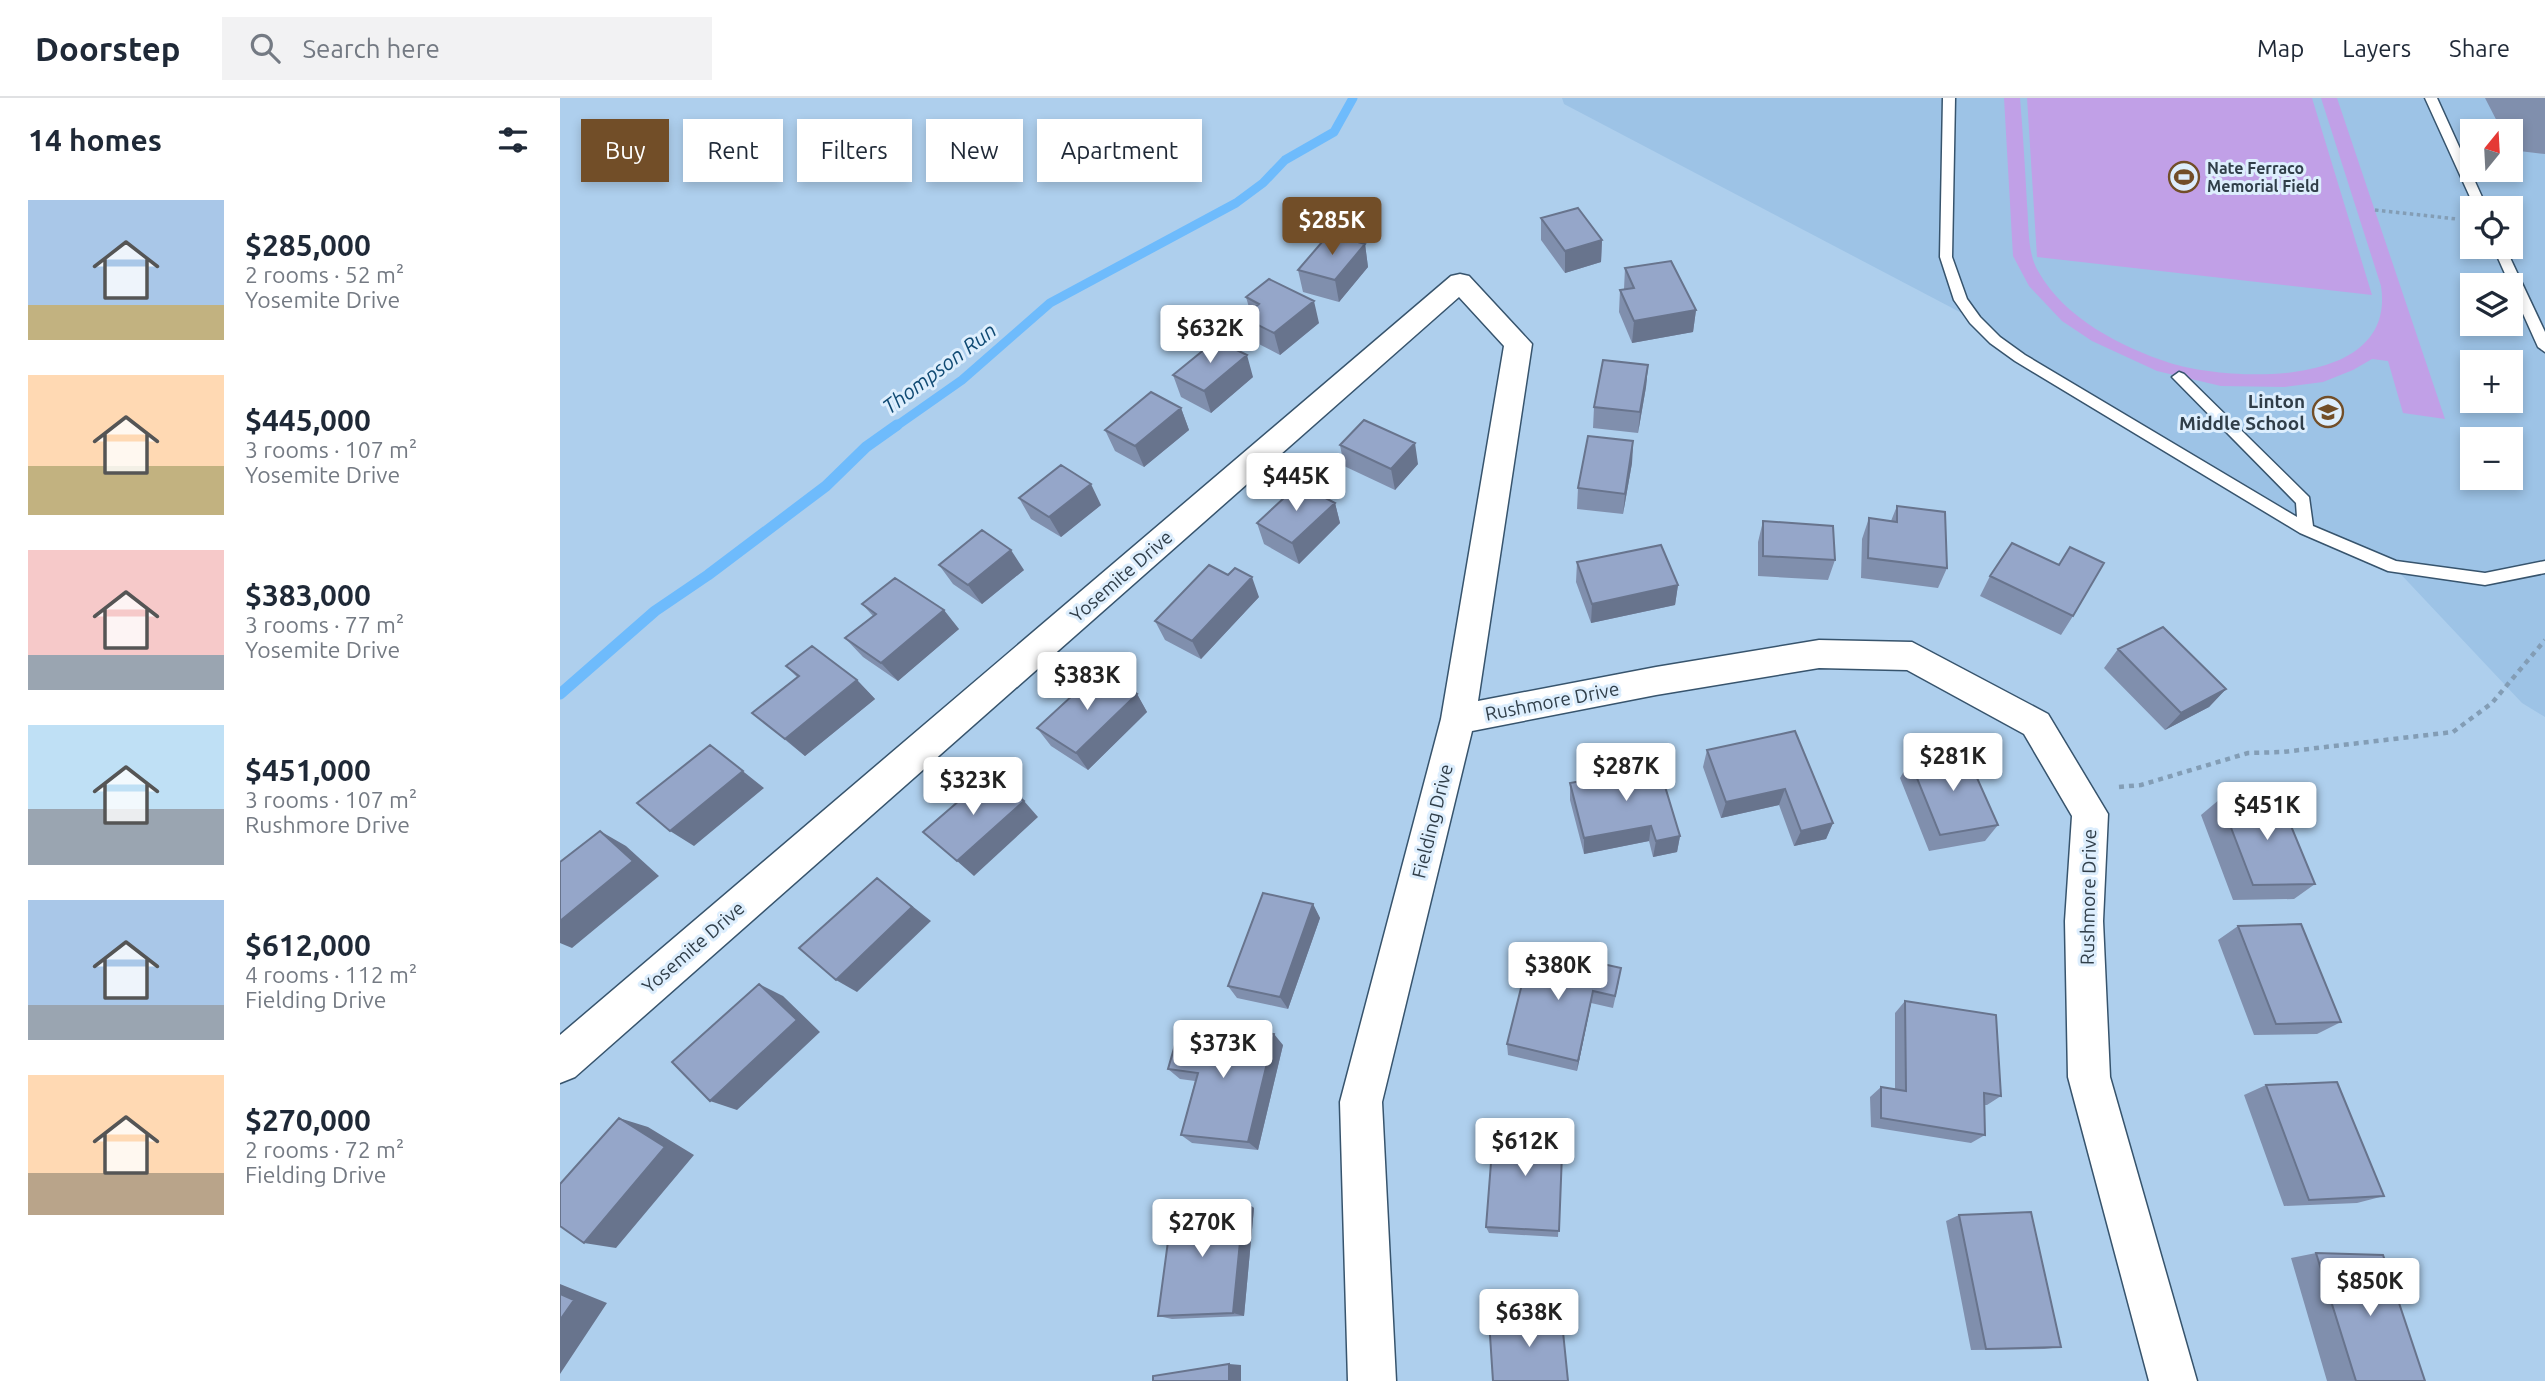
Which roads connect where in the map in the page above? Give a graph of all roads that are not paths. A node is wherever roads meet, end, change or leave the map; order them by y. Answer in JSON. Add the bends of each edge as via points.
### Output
{"nodes":[{"id":1,"x":1949,"y":98,"type":"edge"},
{"id":2,"x":2431,"y":98,"type":"edge"},
{"id":3,"x":2476,"y":196,"type":"edge"},
{"id":4,"x":2505,"y":259,"type":"edge"},
{"id":5,"x":1460,"y":282,"type":"joint"},
{"id":6,"x":2545,"y":347,"type":"edge"},
{"id":7,"x":2179,"y":377,"type":"dead end"},
{"id":8,"x":2305,"y":529,"type":"junction"},
{"id":9,"x":2545,"y":567,"type":"edge"},
{"id":10,"x":1458,"y":719,"type":"junction"},
{"id":11,"x":560,"y":1062,"type":"edge"},
{"id":12,"x":1372,"y":1381,"type":"edge"},
{"id":13,"x":2173,"y":1381,"type":"edge"}],
"edges":[{"from":1,"to":8,"type":"lane","via":[[1946,257],[1961,299],[1975,320],[2020,358]]},
{"from":2,"to":3,"type":"lane"},
{"from":4,"to":6,"type":"lane"},
{"from":5,"to":10,"type":"street","name":"Fielding Drive","via":[[1518,344]]},
{"from":5,"to":11,"type":"street","name":"Yosemite Drive"},
{"from":7,"to":8,"type":"lane","via":[[2304,501]]},
{"from":8,"to":9,"type":"lane","via":[[2394,567],[2485,579]]},
{"from":10,"to":12,"type":"street","name":"Fielding Drive","via":[[1361,1102]]},
{"from":10,"to":13,"type":"street","name":"Rushmore Drive","via":[[1819,654],[1912,656],[2036,724],[2090,814],[2084,921],[2089,1077]]}]}
